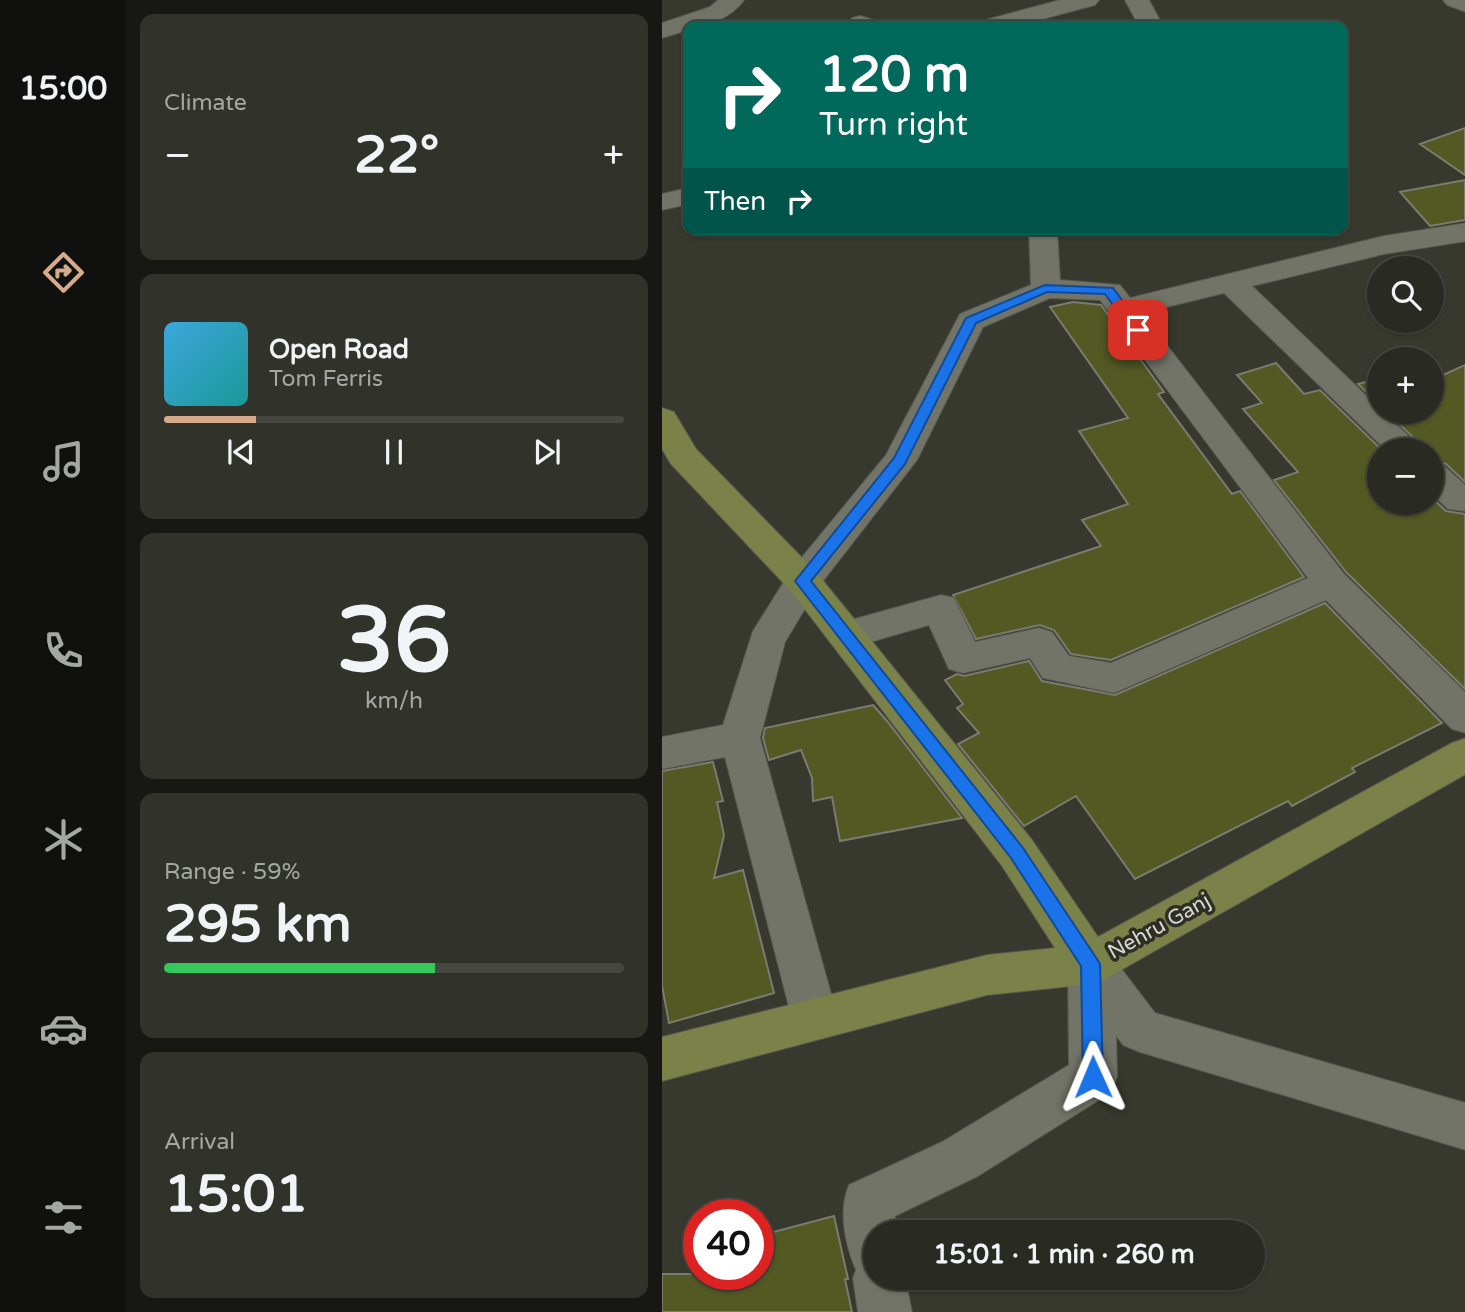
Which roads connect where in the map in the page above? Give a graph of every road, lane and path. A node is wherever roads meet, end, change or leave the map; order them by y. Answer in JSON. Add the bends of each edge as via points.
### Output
{"nodes":[{"id":1,"x":732,"y":0,"type":"edge"},
{"id":2,"x":1087,"y":0,"type":"edge"},
{"id":3,"x":1137,"y":0,"type":"edge"},
{"id":4,"x":1455,"y":0,"type":"edge"},
{"id":5,"x":1465,"y":5,"type":"edge"},
{"id":6,"x":702,"y":21,"type":"edge"},
{"id":7,"x":1009,"y":21,"type":"edge"},
{"id":8,"x":1148,"y":21,"type":"edge"},
{"id":9,"x":683,"y":26,"type":"edge"},
{"id":10,"x":662,"y":31,"type":"edge"},
{"id":11,"x":683,"y":197,"type":"edge"},
{"id":12,"x":662,"y":202,"type":"edge"},
{"id":13,"x":1465,"y":232,"type":"edge"},
{"id":14,"x":1043,"y":235,"type":"edge"},
{"id":15,"x":1230,"y":282,"type":"junction"},
{"id":16,"x":1045,"y":289,"type":"junction"},
{"id":17,"x":1122,"y":309,"type":"junction"},
{"id":18,"x":662,"y":419,"type":"edge"},
{"id":19,"x":1393,"y":438,"type":"edge"},
{"id":20,"x":1444,"y":486,"type":"edge"},
{"id":21,"x":1460,"y":501,"type":"dead end"},
{"id":22,"x":803,"y":581,"type":"junction"},
{"id":23,"x":1331,"y":583,"type":"junction"},
{"id":24,"x":846,"y":635,"type":"junction"},
{"id":25,"x":1465,"y":718,"type":"edge"},
{"id":26,"x":740,"y":738,"type":"junction"},
{"id":27,"x":662,"y":753,"type":"edge"},
{"id":28,"x":1465,"y":754,"type":"edge"},
{"id":29,"x":1091,"y":964,"type":"junction"},
{"id":30,"x":815,"y":1019,"type":"junction"},
{"id":31,"x":662,"y":1059,"type":"edge"},
{"id":32,"x":1465,"y":1127,"type":"edge"},
{"id":33,"x":870,"y":1220,"type":"edge"},
{"id":34,"x":881,"y":1290,"type":"edge"},
{"id":35,"x":885,"y":1312,"type":"edge"}],
"edges":[{"from":1,"to":6,"type":"street"},
{"from":2,"to":7,"type":"street"},
{"from":3,"to":8,"type":"street"},
{"from":4,"to":5,"type":"street"},
{"from":9,"to":10,"type":"street"},
{"from":11,"to":12,"type":"street"},
{"from":13,"to":15,"type":"street","via":[[1384,244]]},
{"from":14,"to":16,"type":"street"},
{"from":15,"to":17,"type":"street"},
{"from":15,"to":19,"type":"street"},
{"from":16,"to":17,"type":"street","via":[[1109,290]]},
{"from":16,"to":22,"type":"street","via":[[971,321],[900,460]]},
{"from":17,"to":23,"type":"street"},
{"from":18,"to":22,"type":"main road","via":[[683,456]]},
{"from":20,"to":21,"type":"street"},
{"from":22,"to":24,"type":"main road"},
{"from":22,"to":26,"type":"street","via":[[766,641]]},
{"from":23,"to":24,"type":"street","via":[[1114,678],[1057,668],[1039,642],[963,659],[941,608]]},
{"from":23,"to":25,"type":"street"},
{"from":24,"to":29,"type":"main road","via":[[1017,853]]},
{"from":26,"to":27,"type":"street"},
{"from":26,"to":30,"type":"street"},
{"from":28,"to":29,"type":"main road","name":"Nehru Ganj"},
{"from":29,"to":30,"type":"main road","name":"Nehru Ganj","via":[[987,975]]},
{"from":29,"to":32,"type":"street","via":[[1140,1030]]},
{"from":29,"to":33,"type":"street","via":[[1093,1077],[960,1159],[867,1203]]},
{"from":30,"to":31,"type":"main road","name":"Nehru Ganj"},
{"from":34,"to":35,"type":"street"}]}
